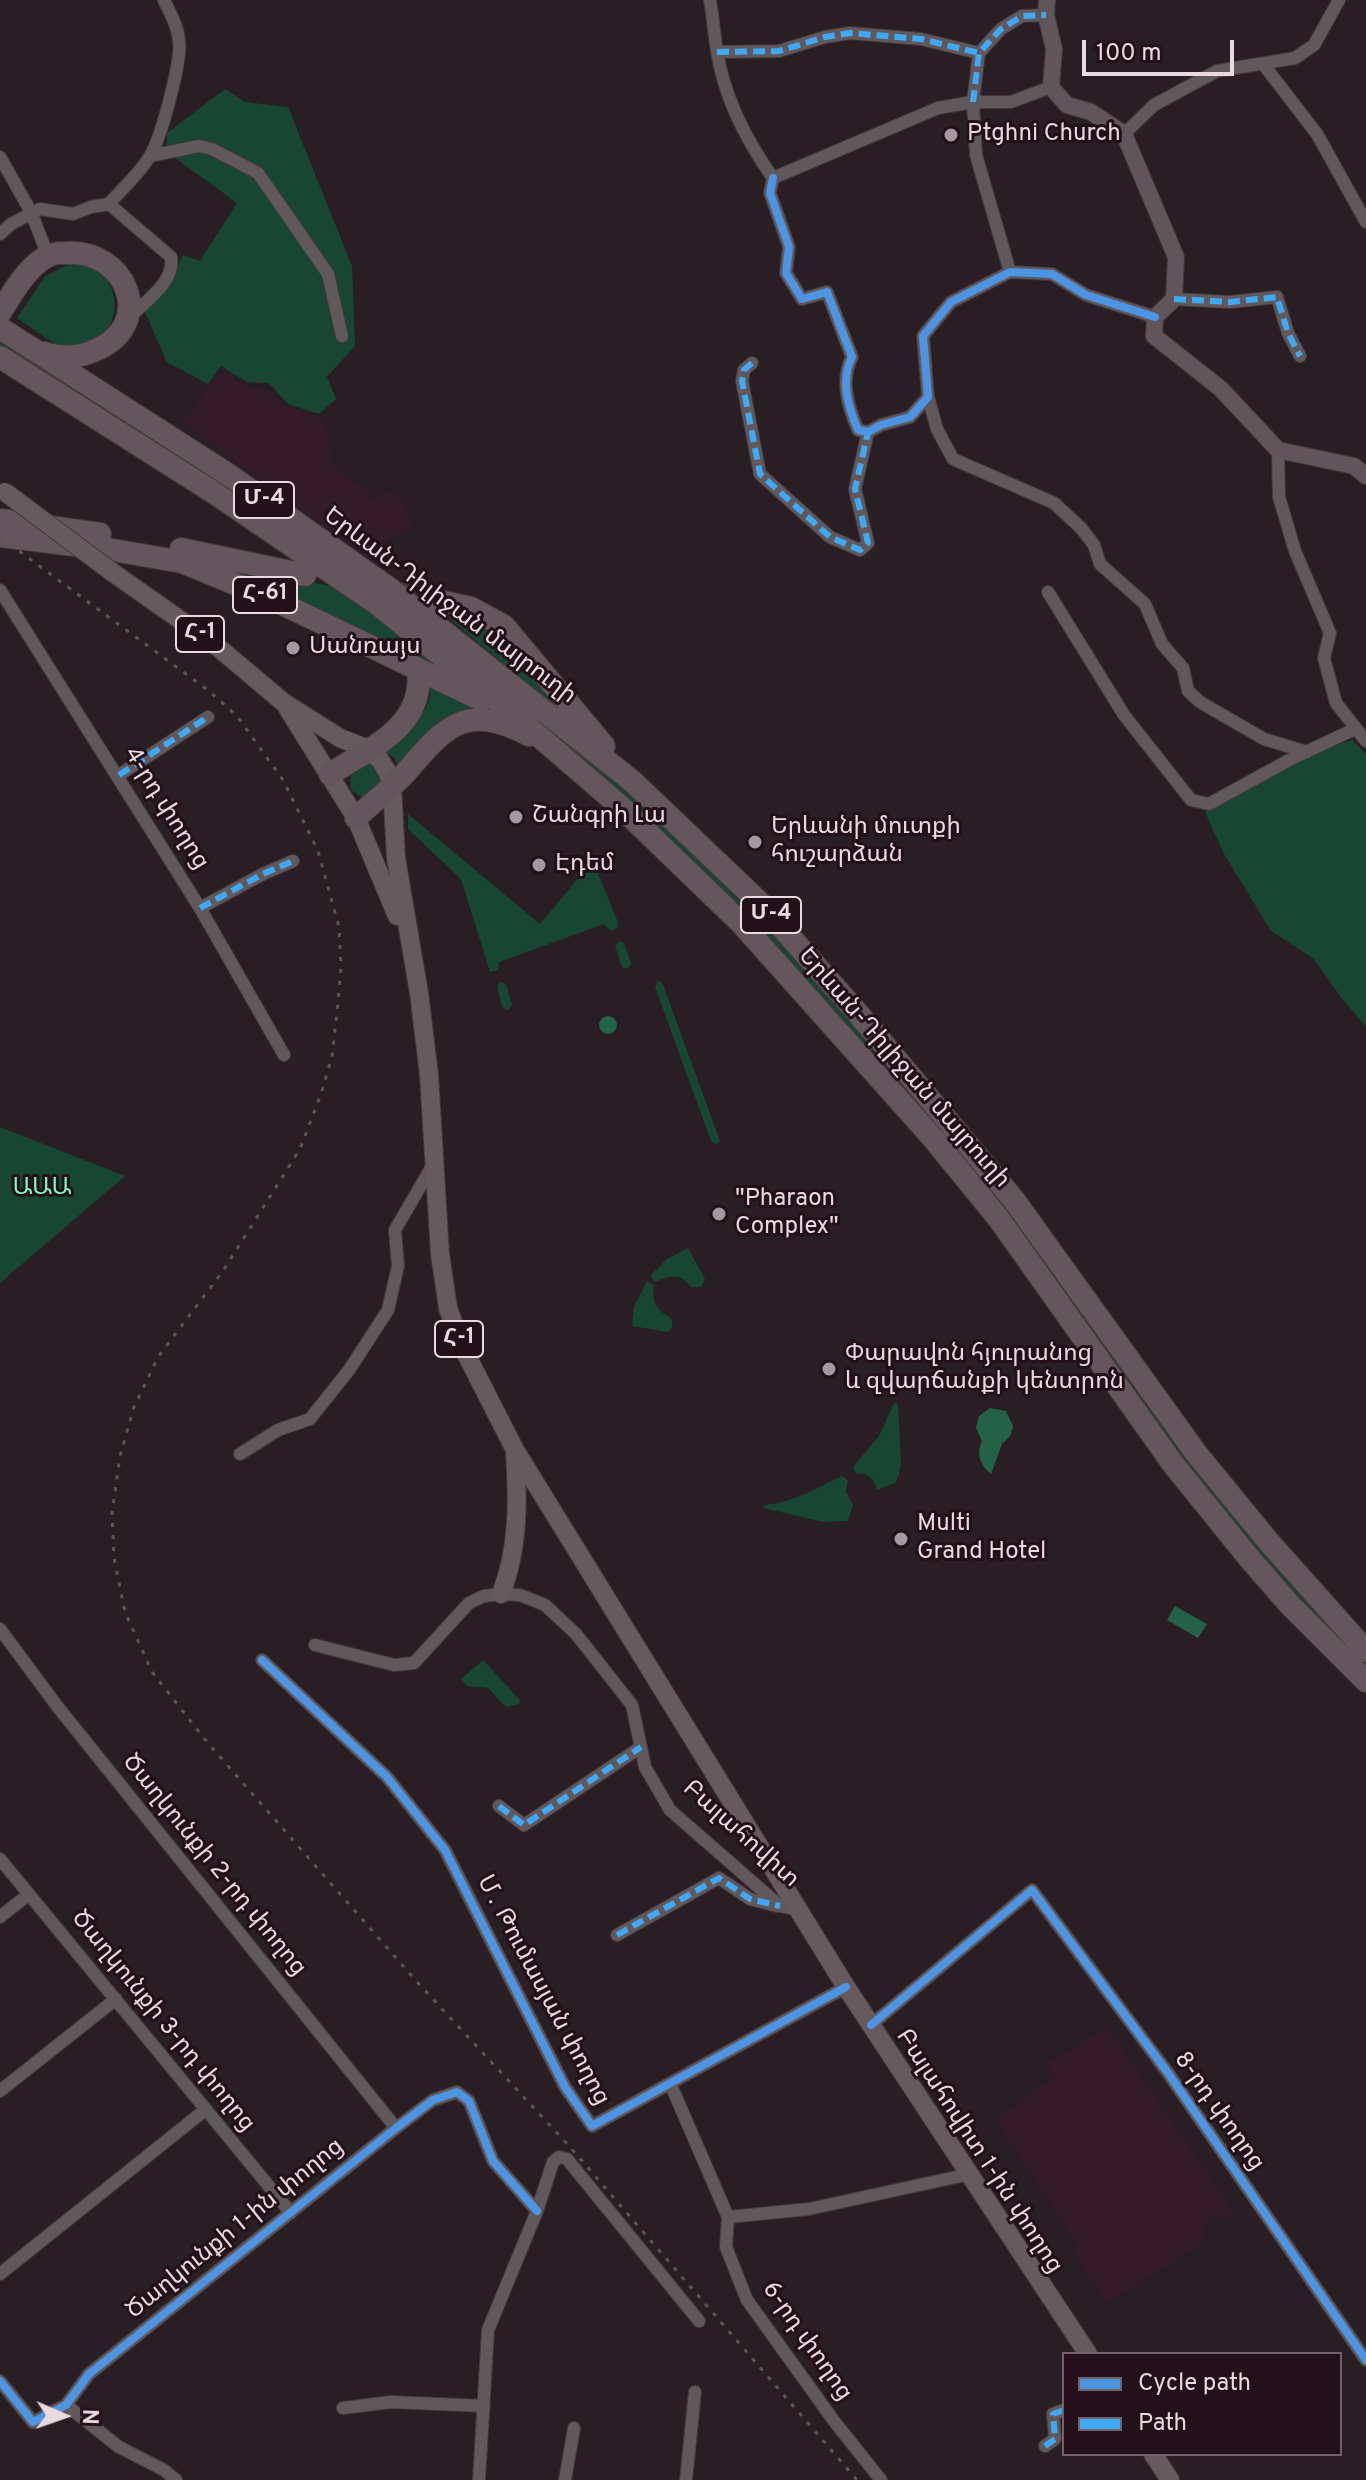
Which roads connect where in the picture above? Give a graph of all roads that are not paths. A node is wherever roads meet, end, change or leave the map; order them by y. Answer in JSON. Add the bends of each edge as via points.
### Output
{"nodes":[{"id":1,"x":164,"y":0,"type":"edge"},
{"id":2,"x":710,"y":0,"type":"edge"},
{"id":3,"x":1339,"y":0,"type":"edge"},
{"id":4,"x":1046,"y":8,"type":"edge"},
{"id":5,"x":717,"y":52,"type":"junction"},
{"id":6,"x":979,"y":53,"type":"junction"},
{"id":7,"x":1263,"y":64,"type":"junction"},
{"id":8,"x":1051,"y":87,"type":"junction"},
{"id":9,"x":973,"y":102,"type":"junction"},
{"id":10,"x":1124,"y":134,"type":"junction"},
{"id":11,"x":150,"y":156,"type":"junction"},
{"id":12,"x":0,"y":157,"type":"edge"},
{"id":13,"x":773,"y":178,"type":"junction"},
{"id":14,"x":109,"y":204,"type":"junction"},
{"id":15,"x":31,"y":212,"type":"junction"},
{"id":16,"x":1366,"y":222,"type":"edge"},
{"id":17,"x":0,"y":234,"type":"edge"},
{"id":18,"x":48,"y":256,"type":"junction"},
{"id":19,"x":1010,"y":272,"type":"junction"},
{"id":20,"x":1174,"y":299,"type":"junction"},
{"id":21,"x":129,"y":308,"type":"junction"},
{"id":22,"x":0,"y":313,"type":"edge"},
{"id":23,"x":1155,"y":317,"type":"junction"},
{"id":24,"x":6,"y":332,"type":"edge"},
{"id":25,"x":342,"y":336,"type":"dead end"},
{"id":26,"x":35,"y":351,"type":"junction"},
{"id":27,"x":1300,"y":356,"type":"dead end"},
{"id":28,"x":0,"y":357,"type":"edge"},
{"id":29,"x":752,"y":363,"type":"dead end"},
{"id":30,"x":928,"y":397,"type":"junction"},
{"id":31,"x":868,"y":432,"type":"junction"},
{"id":32,"x":1278,"y":450,"type":"junction"},
{"id":33,"x":1366,"y":476,"type":"edge"},
{"id":34,"x":3,"y":490,"type":"edge"},
{"id":35,"x":0,"y":520,"type":"edge"},
{"id":36,"x":5,"y":541,"type":"edge"},
{"id":37,"x":305,"y":575,"type":"dead end"},
{"id":38,"x":0,"y":590,"type":"edge"},
{"id":39,"x":1048,"y":592,"type":"dead end"},
{"id":40,"x":439,"y":601,"type":"tunnel mouth"},
{"id":41,"x":418,"y":670,"type":"junction"},
{"id":42,"x":283,"y":702,"type":"junction"},
{"id":43,"x":511,"y":712,"type":"junction"},
{"id":44,"x":208,"y":717,"type":"dead end"},
{"id":45,"x":1355,"y":729,"type":"junction"},
{"id":46,"x":1366,"y":741,"type":"edge"},
{"id":47,"x":368,"y":749,"type":"junction"},
{"id":48,"x":551,"y":749,"type":"junction"},
{"id":49,"x":1307,"y":752,"type":"junction"},
{"id":50,"x":330,"y":774,"type":"junction"},
{"id":51,"x":119,"y":775,"type":"junction"},
{"id":52,"x":632,"y":781,"type":"junction"},
{"id":53,"x":392,"y":785,"type":"junction"},
{"id":54,"x":356,"y":818,"type":"junction"},
{"id":55,"x":293,"y":861,"type":"dead end"},
{"id":56,"x":200,"y":908,"type":"junction"},
{"id":57,"x":409,"y":944,"type":"junction"},
{"id":58,"x":284,"y":1055,"type":"dead end"},
{"id":59,"x":434,"y":1163,"type":"junction"},
{"id":60,"x":515,"y":1450,"type":"junction"},
{"id":61,"x":240,"y":1454,"type":"dead end"},
{"id":62,"x":501,"y":1594,"type":"junction"},
{"id":63,"x":0,"y":1629,"type":"edge"},
{"id":64,"x":315,"y":1645,"type":"dead end"},
{"id":65,"x":1366,"y":1651,"type":"edge"},
{"id":66,"x":262,"y":1660,"type":"dead end"},
{"id":67,"x":1366,"y":1681,"type":"edge"},
{"id":68,"x":641,"y":1747,"type":"junction"},
{"id":69,"x":499,"y":1806,"type":"dead end"},
{"id":70,"x":0,"y":1859,"type":"edge"},
{"id":71,"x":28,"y":1895,"type":"junction"},
{"id":72,"x":780,"y":1906,"type":"junction"},
{"id":73,"x":800,"y":1910,"type":"junction"},
{"id":74,"x":0,"y":1917,"type":"edge"},
{"id":75,"x":617,"y":1935,"type":"dead end"},
{"id":76,"x":846,"y":1987,"type":"junction"},
{"id":77,"x":116,"y":1999,"type":"junction"},
{"id":78,"x":871,"y":2025,"type":"junction"},
{"id":79,"x":670,"y":2083,"type":"junction"},
{"id":80,"x":0,"y":2091,"type":"edge"},
{"id":81,"x":205,"y":2110,"type":"junction"},
{"id":82,"x":396,"y":2128,"type":"junction"},
{"id":83,"x":970,"y":2174,"type":"junction"},
{"id":84,"x":537,"y":2211,"type":"junction"},
{"id":85,"x":291,"y":2213,"type":"junction"},
{"id":86,"x":728,"y":2217,"type":"junction"},
{"id":87,"x":0,"y":2274,"type":"edge"},
{"id":88,"x":699,"y":2321,"type":"dead end"},
{"id":89,"x":1087,"y":2352,"type":"edge"},
{"id":90,"x":1366,"y":2360,"type":"edge"},
{"id":91,"x":0,"y":2381,"type":"edge"},
{"id":92,"x":695,"y":2392,"type":"dead end"},
{"id":93,"x":66,"y":2405,"type":"junction"},
{"id":94,"x":484,"y":2406,"type":"junction"},
{"id":95,"x":343,"y":2408,"type":"dead end"},
{"id":96,"x":1062,"y":2411,"type":"edge"},
{"id":97,"x":574,"y":2428,"type":"dead end"},
{"id":98,"x":1045,"y":2446,"type":"dead end"},
{"id":99,"x":1154,"y":2456,"type":"edge"},
{"id":100,"x":176,"y":2480,"type":"edge"},
{"id":101,"x":479,"y":2480,"type":"edge"},
{"id":102,"x":565,"y":2480,"type":"edge"},
{"id":103,"x":686,"y":2480,"type":"edge"},
{"id":104,"x":881,"y":2480,"type":"edge"},
{"id":105,"x":1170,"y":2480,"type":"edge"}],
"edges":[{"from":1,"to":11,"type":"street","via":[[179,56]]},
{"from":2,"to":5,"type":"street"},
{"from":3,"to":7,"type":"street","via":[[1314,45],[1295,58]]},
{"from":4,"to":6,"type":"street","via":[[1001,29]]},
{"from":4,"to":8,"type":"street","via":[[1054,49]]},
{"from":5,"to":6,"type":"street","via":[[779,51],[850,33],[921,39]]},
{"from":5,"to":13,"type":"street","via":[[749,145]]},
{"from":6,"to":9,"type":"street"},
{"from":7,"to":10,"type":"street","via":[[1217,71],[1154,105]]},
{"from":7,"to":16,"type":"street","via":[[1317,134]]},
{"from":8,"to":9,"type":"street","via":[[1011,102]]},
{"from":8,"to":10,"type":"street","via":[[1067,105],[1091,112]]},
{"from":9,"to":13,"type":"street","via":[[938,108]]},
{"from":9,"to":19,"type":"street","via":[[976,155]]},
{"from":10,"to":20,"type":"street","via":[[1176,257]]},
{"from":11,"to":14,"type":"street"},
{"from":11,"to":25,"type":"street","via":[[199,146],[258,173],[328,274]]},
{"from":12,"to":15,"type":"street"},
{"from":13,"to":31,"type":"street","via":[[770,193],[789,247],[786,273],[802,299],[827,292],[852,357],[847,366],[848,407],[858,430]]},
{"from":14,"to":15,"type":"street","via":[[73,214]]},
{"from":14,"to":21,"type":"street","via":[[171,257],[163,285],[135,312]]},
{"from":15,"to":17,"type":"street"},
{"from":15,"to":18,"type":"street"},
{"from":18,"to":21,"type":"highway","via":[[76,252],[106,262],[122,279]]},
{"from":18,"to":22,"type":"highway","via":[[22,280]]},
{"from":19,"to":23,"type":"street","via":[[1052,274],[1086,295]]},
{"from":19,"to":30,"type":"street","via":[[951,302],[923,336]]},
{"from":20,"to":23,"type":"street"},
{"from":20,"to":27,"type":"street","via":[[1230,302],[1277,297]]},
{"from":21,"to":26,"type":"highway","via":[[117,335],[93,352],[68,358]]},
{"from":23,"to":32,"type":"street","via":[[1154,336],[1221,389]]},
{"from":24,"to":26,"type":"highway","name":"Երևան-Դիլիջան մայրուղի","number":"Մ-4"},
{"from":26,"to":52,"type":"highway","name":"Երևան-Դիլիջան մայրուղի","number":"Մ-4","via":[[229,475],[390,589]]},
{"from":28,"to":43,"type":"highway","name":"Երևան-Դիլիջան մայրուղի","number":"Մ-4","via":[[376,603]]},
{"from":29,"to":31,"type":"street","via":[[742,381],[760,474],[830,537],[860,550],[868,543],[855,489]]},
{"from":30,"to":31,"type":"street","via":[[910,417]]},
{"from":30,"to":49,"type":"street","via":[[953,459],[1054,503],[1081,528],[1100,564],[1145,604],[1162,644],[1183,668],[1188,691],[1264,739]]},
{"from":32,"to":33,"type":"street","via":[[1354,466]]},
{"from":32,"to":45,"type":"street","via":[[1279,497],[1330,633],[1324,658],[1336,703]]},
{"from":34,"to":42,"type":"main road","number":"Հ-1","bridge":true,"via":[[213,643]]},
{"from":35,"to":37,"type":"highway","number":"Հ-61"},
{"from":36,"to":41,"type":"highway","number":"Հ-61","via":[[107,549],[182,562]]},
{"from":38,"to":51,"type":"street","name":"4-րդ փողոց"},
{"from":39,"to":49,"type":"street","via":[[1124,715],[1191,800],[1209,804]]},
{"from":40,"to":52,"type":"highway","via":[[471,608],[504,626]]},
{"from":41,"to":43,"type":"highway","number":"Հ-61"},
{"from":41,"to":47,"type":"highway","via":[[411,714]]},
{"from":42,"to":47,"type":"main road","number":"Հ-1"},
{"from":42,"to":50,"type":"main road","number":"Հ-1"},
{"from":43,"to":48,"type":"highway","name":"Երևան-Դիլիջան մայրուղի","number":"Մ-4"},
{"from":44,"to":51,"type":"street"},
{"from":45,"to":46,"type":"street"},
{"from":45,"to":49,"type":"street"},
{"from":47,"to":50,"type":"highway"},
{"from":47,"to":53,"type":"main road","number":"Հ-1"},
{"from":48,"to":53,"type":"highway","via":[[489,720],[460,722],[419,753]]},
{"from":48,"to":67,"type":"highway","name":"Երևան-Դիլիջան մայրուղի","number":"Մ-4","via":[[620,806],[741,923],[932,1137],[999,1219],[1173,1464],[1290,1605]]},
{"from":50,"to":54,"type":"main road","number":"Հ-1"},
{"from":51,"to":56,"type":"street","name":"4-րդ փողոց"},
{"from":52,"to":65,"type":"highway","name":"Երևան-Դիլիջան մայրուղի","number":"Մ-4","via":[[760,903],[950,1121],[1014,1200],[1196,1453]]},
{"from":53,"to":54,"type":"highway"},
{"from":53,"to":57,"type":"main road","number":"Հ-1"},
{"from":54,"to":57,"type":"main road","number":"Հ-1"},
{"from":55,"to":56,"type":"street"},
{"from":56,"to":58,"type":"street","name":"4-րդ փողոց"},
{"from":57,"to":59,"type":"main road","number":"Հ-1","via":[[421,1006]]},
{"from":59,"to":60,"type":"main road","number":"Հ-1","via":[[448,1308]]},
{"from":59,"to":61,"type":"street","via":[[395,1230],[398,1266],[388,1310],[349,1370],[310,1419],[278,1430]]},
{"from":60,"to":62,"type":"main road","via":[[518,1508]]},
{"from":60,"to":73,"type":"main road","name":"Բալահովիտ 1-ին փողոց","number":"Հ-1"},
{"from":62,"to":64,"type":"street","via":[[469,1603],[414,1663],[394,1665]]},
{"from":62,"to":68,"type":"street","name":"Բալահովիտ","via":[[545,1605],[576,1634],[632,1705]]},
{"from":63,"to":82,"type":"street","name":"Ծաղկունքի 2-րդ փողոց"},
{"from":66,"to":79,"type":"street","name":"Մ․ Թումասյան փողոց","via":[[387,1777],[445,1850],[565,2087],[592,2126]]},
{"from":68,"to":69,"type":"street","via":[[524,1825]]},
{"from":68,"to":72,"type":"street","name":"Բալահովիտ","via":[[645,1767],[670,1810]]},
{"from":70,"to":71,"type":"street","name":"Ծաղկունքի 3-րդ փողոց"},
{"from":71,"to":74,"type":"street"},
{"from":71,"to":77,"type":"street","name":"Ծաղկունքի 3-րդ փողոց"},
{"from":72,"to":73,"type":"street","name":"Բալահովիտ"},
{"from":72,"to":75,"type":"street","via":[[750,1899],[719,1878]]},
{"from":73,"to":76,"type":"main road","name":"Բալահովիտ 1-ին փողոց","number":"Հ-1"},
{"from":76,"to":78,"type":"main road","name":"Բալահովիտ 1-ին փողոց","number":"Հ-1"},
{"from":76,"to":79,"type":"street","name":"Մ․ Թումասյան փողոց"},
{"from":77,"to":80,"type":"street"},
{"from":77,"to":81,"type":"street","name":"Ծաղկունքի 3-րդ փողոց"},
{"from":78,"to":83,"type":"main road","name":"Բալահովիտ 1-ին փողոց","number":"Հ-1"},
{"from":78,"to":90,"type":"street","name":"8-րդ փողոց","via":[[1032,1890],[1168,2073]]},
{"from":79,"to":86,"type":"street","name":"6-րդ փողոց"},
{"from":81,"to":85,"type":"street","name":"Ծաղկունքի 3-րդ փողոց"},
{"from":81,"to":87,"type":"street"},
{"from":82,"to":84,"type":"street","name":"Ծաղկունքի 1-ին փողոց","via":[[441,2096],[457,2092],[469,2101],[493,2161]]},
{"from":82,"to":85,"type":"street","name":"Ծաղկունքի 1-ին փողոց"},
{"from":83,"to":86,"type":"street","via":[[809,2209]]},
{"from":83,"to":89,"type":"main road","name":"Բալահովիտ 1-ին փողոց","number":"Հ-1"},
{"from":84,"to":88,"type":"street","via":[[553,2162],[567,2159]]},
{"from":84,"to":94,"type":"street","via":[[488,2330]]},
{"from":85,"to":93,"type":"street","name":"Ծաղկունքի 1-ին փողոց","via":[[89,2374]]},
{"from":86,"to":104,"type":"street","name":"6-րդ փողոց","via":[[726,2247],[747,2300]]},
{"from":91,"to":93,"type":"street","via":[[33,2422]]},
{"from":92,"to":103,"type":"street"},
{"from":93,"to":100,"type":"street","via":[[119,2447]]},
{"from":94,"to":95,"type":"street","via":[[391,2402]]},
{"from":94,"to":101,"type":"street"},
{"from":96,"to":98,"type":"street","via":[[1053,2414],[1055,2439]]},
{"from":97,"to":102,"type":"street"},
{"from":99,"to":105,"type":"main road"}]}
